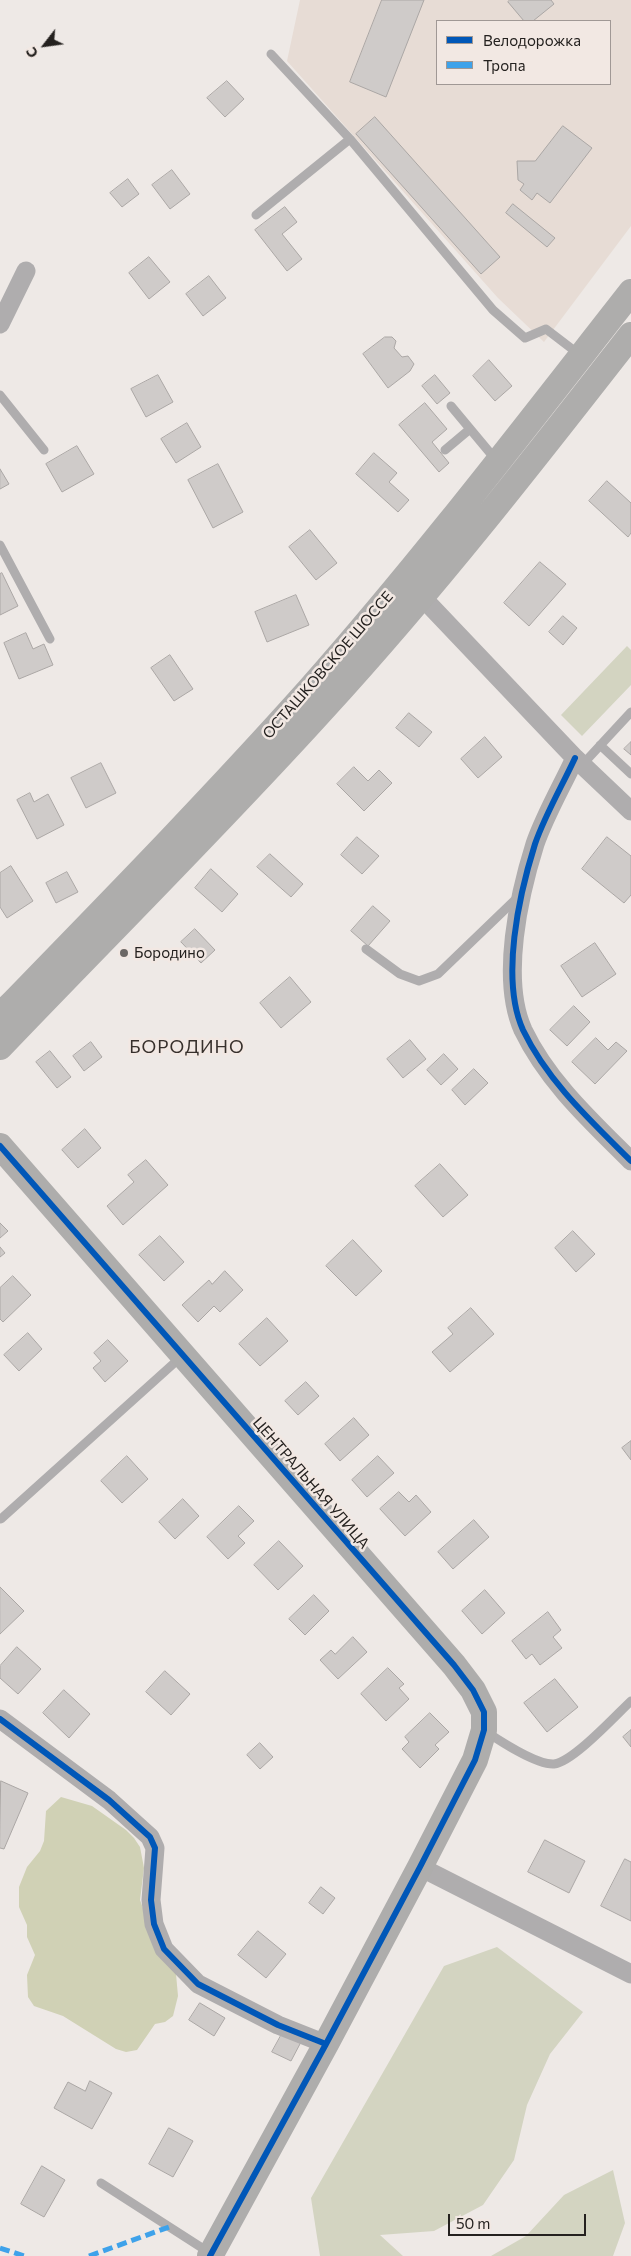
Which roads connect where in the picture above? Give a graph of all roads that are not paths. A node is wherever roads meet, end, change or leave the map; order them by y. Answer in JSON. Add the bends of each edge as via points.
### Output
{"nodes":[{"id":1,"x":271,"y":54,"type":"dead end"},
{"id":2,"x":350,"y":139,"type":"junction"},
{"id":3,"x":256,"y":215,"type":"dead end"},
{"id":4,"x":26,"y":271,"type":"dead end"},
{"id":5,"x":631,"y":292,"type":"edge"},
{"id":6,"x":0,"y":324,"type":"edge"},
{"id":7,"x":631,"y":335,"type":"edge"},
{"id":8,"x":581,"y":356,"type":"junction"},
{"id":9,"x":0,"y":395,"type":"edge"},
{"id":10,"x":451,"y":406,"type":"dead end"},
{"id":11,"x":470,"y":429,"type":"junction"},
{"id":12,"x":44,"y":450,"type":"dead end"},
{"id":13,"x":445,"y":450,"type":"dead end"},
{"id":14,"x":498,"y":462,"type":"junction"},
{"id":15,"x":0,"y":545,"type":"edge"},
{"id":16,"x":421,"y":596,"type":"junction"},
{"id":17,"x":50,"y":639,"type":"dead end"},
{"id":18,"x":631,"y":712,"type":"edge"},
{"id":19,"x":600,"y":745,"type":"junction"},
{"id":20,"x":579,"y":762,"type":"junction"},
{"id":21,"x":631,"y":774,"type":"edge"},
{"id":22,"x":631,"y":811,"type":"edge"},
{"id":23,"x":523,"y":892,"type":"junction"},
{"id":24,"x":366,"y":949,"type":"dead end"},
{"id":25,"x":0,"y":1016,"type":"edge"},
{"id":26,"x":0,"y":1047,"type":"edge"},
{"id":27,"x":0,"y":1146,"type":"edge"},
{"id":28,"x":631,"y":1161,"type":"edge"},
{"id":29,"x":182,"y":1356,"type":"junction"},
{"id":30,"x":1,"y":1519,"type":"dead end"},
{"id":31,"x":631,"y":1701,"type":"edge"},
{"id":32,"x":0,"y":1719,"type":"edge"},
{"id":33,"x":484,"y":1730,"type":"junction"},
{"id":34,"x":420,"y":1867,"type":"junction"},
{"id":35,"x":631,"y":1974,"type":"edge"},
{"id":36,"x":326,"y":2044,"type":"junction"},
{"id":37,"x":101,"y":2183,"type":"dead end"},
{"id":38,"x":211,"y":2255,"type":"edge"}],
"edges":[{"from":1,"to":2,"type":"lane"},
{"from":2,"to":3,"type":"lane"},
{"from":2,"to":8,"type":"lane","via":[[493,310],[525,338],[546,329]]},
{"from":4,"to":6,"type":"street"},
{"from":5,"to":8,"type":"main road","name":"ОСТАШКОВСКОЕ ШОССЕ"},
{"from":7,"to":16,"type":"main road","name":"ОСТАШКОВСКОЕ ШОССЕ"},
{"from":8,"to":14,"type":"main road","name":"ОСТАШКОВСКОЕ ШОССЕ"},
{"from":9,"to":12,"type":"lane"},
{"from":10,"to":11,"type":"lane"},
{"from":11,"to":13,"type":"lane"},
{"from":11,"to":14,"type":"lane"},
{"from":14,"to":25,"type":"main road","name":"ОСТАШКОВСКОЕ ШОССЕ","via":[[309,690]]},
{"from":15,"to":17,"type":"lane"},
{"from":16,"to":20,"type":"street"},
{"from":16,"to":26,"type":"main road","name":"ОСТАШКОВСКОЕ ШОССЕ","via":[[325,707],[207,835]]},
{"from":18,"to":19,"type":"lane"},
{"from":19,"to":20,"type":"lane"},
{"from":19,"to":21,"type":"lane"},
{"from":20,"to":22,"type":"street"},
{"from":20,"to":23,"type":"street","via":[[536,843]]},
{"from":23,"to":24,"type":"lane","via":[[438,974],[419,981],[400,974]]},
{"from":23,"to":28,"type":"street","via":[[515,925],[513,972],[515,1004],[523,1028],[557,1083]]},
{"from":27,"to":29,"type":"main road","name":"ЦЕНТРАЛЬНАЯ УЛИЦА"},
{"from":29,"to":30,"type":"lane"},
{"from":29,"to":33,"type":"main road","name":"ЦЕНТРАЛЬНАЯ УЛИЦА","via":[[454,1664],[484,1712]]},
{"from":31,"to":33,"type":"lane","via":[[573,1755],[554,1764],[525,1756]]},
{"from":32,"to":36,"type":"street","via":[[109,1800],[150,1837],[155,1848],[151,1900],[154,1924],[164,1949],[198,1984],[278,2025]]},
{"from":33,"to":34,"type":"main road","name":"ЦЕНТРАЛЬНАЯ УЛИЦА","via":[[475,1760]]},
{"from":34,"to":35,"type":"street"},
{"from":34,"to":36,"type":"main road","name":"ЦЕНТРАЛЬНАЯ УЛИЦА"},
{"from":36,"to":38,"type":"main road","name":"ЦЕНТРАЛЬНАЯ УЛИЦА"},
{"from":37,"to":38,"type":"lane"}]}
